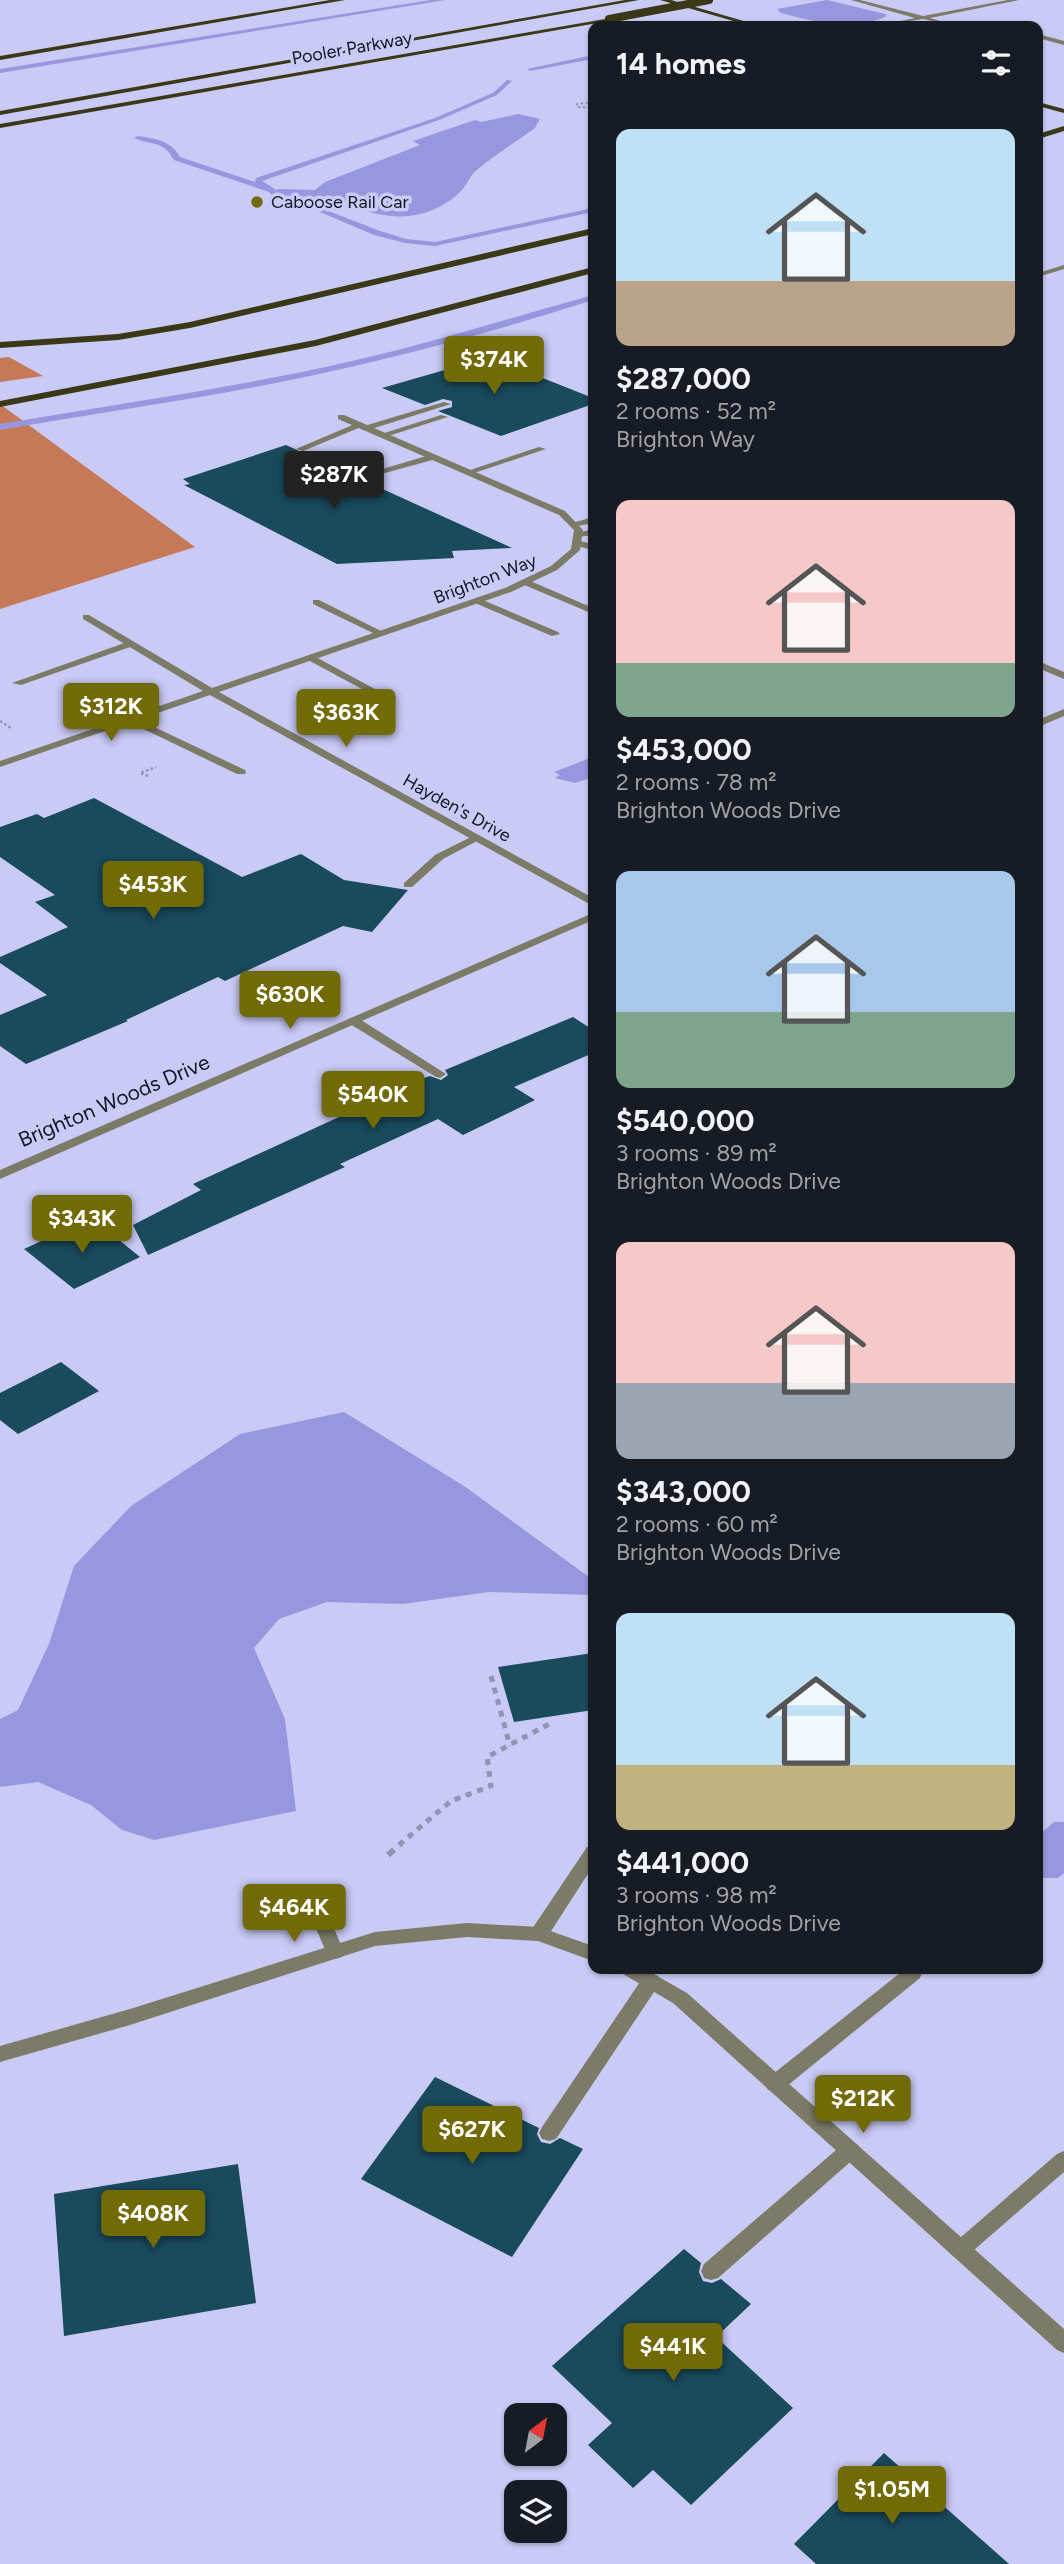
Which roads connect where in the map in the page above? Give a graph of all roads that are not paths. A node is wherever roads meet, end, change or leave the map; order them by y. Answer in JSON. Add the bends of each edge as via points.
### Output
{"nodes":[{"id":1,"x":342,"y":0,"type":"edge"},
{"id":2,"x":636,"y":0,"type":"edge"},
{"id":3,"x":663,"y":0,"type":"edge"},
{"id":4,"x":709,"y":0,"type":"edge"},
{"id":5,"x":854,"y":0,"type":"edge"},
{"id":6,"x":1016,"y":0,"type":"edge"},
{"id":7,"x":923,"y":19,"type":"junction"},
{"id":8,"x":598,"y":21,"type":"edge"},
{"id":9,"x":740,"y":21,"type":"edge"},
{"id":10,"x":911,"y":21,"type":"edge"},
{"id":11,"x":932,"y":21,"type":"edge"},
{"id":12,"x":588,"y":23,"type":"edge"},
{"id":13,"x":1043,"y":37,"type":"edge"},
{"id":14,"x":1064,"y":43,"type":"edge"},
{"id":15,"x":450,"y":47,"type":"junction"},
{"id":16,"x":0,"y":58,"type":"edge"},
{"id":17,"x":1043,"y":105,"type":"edge"},
{"id":18,"x":1064,"y":111,"type":"edge"},
{"id":19,"x":0,"y":113,"type":"edge"},
{"id":20,"x":1064,"y":122,"type":"edge"},
{"id":21,"x":0,"y":126,"type":"edge"},
{"id":22,"x":1043,"y":126,"type":"edge"},
{"id":23,"x":1064,"y":128,"type":"edge"},
{"id":24,"x":27,"y":131,"type":"dead end"},
{"id":25,"x":1043,"y":135,"type":"edge"},
{"id":26,"x":1056,"y":142,"type":"dead end"},
{"id":27,"x":1043,"y":143,"type":"edge"},
{"id":28,"x":588,"y":232,"type":"edge"},
{"id":29,"x":1064,"y":267,"type":"edge"},
{"id":30,"x":588,"y":271,"type":"edge"},
{"id":31,"x":1043,"y":273,"type":"edge"},
{"id":32,"x":0,"y":345,"type":"edge"},
{"id":33,"x":0,"y":404,"type":"edge"},
{"id":34,"x":447,"y":404,"type":"dead end"},
{"id":35,"x":444,"y":416,"type":"dead end"},
{"id":36,"x":341,"y":417,"type":"dead end"},
{"id":37,"x":363,"y":426,"type":"junction"},
{"id":38,"x":382,"y":435,"type":"junction"},
{"id":39,"x":300,"y":449,"type":"dead end"},
{"id":40,"x":542,"y":449,"type":"dead end"},
{"id":41,"x":433,"y":457,"type":"junction"},
{"id":42,"x":468,"y":472,"type":"junction"},
{"id":43,"x":356,"y":478,"type":"dead end"},
{"id":44,"x":588,"y":524,"type":"edge"},
{"id":45,"x":588,"y":533,"type":"edge"},
{"id":46,"x":576,"y":534,"type":"junction"},
{"id":47,"x":588,"y":543,"type":"edge"},
{"id":48,"x":525,"y":582,"type":"junction"},
{"id":49,"x":316,"y":601,"type":"dead end"},
{"id":50,"x":478,"y":601,"type":"junction"},
{"id":51,"x":588,"y":609,"type":"edge"},
{"id":52,"x":86,"y":617,"type":"dead end"},
{"id":53,"x":382,"y":634,"type":"junction"},
{"id":54,"x":555,"y":634,"type":"dead end"},
{"id":55,"x":130,"y":644,"type":"junction"},
{"id":56,"x":312,"y":658,"type":"junction"},
{"id":57,"x":1043,"y":666,"type":"edge"},
{"id":58,"x":1064,"y":676,"type":"edge"},
{"id":59,"x":17,"y":683,"type":"dead end"},
{"id":60,"x":211,"y":692,"type":"junction"},
{"id":61,"x":379,"y":694,"type":"dead end"},
{"id":62,"x":1064,"y":712,"type":"edge"},
{"id":63,"x":131,"y":719,"type":"junction"},
{"id":64,"x":1043,"y":721,"type":"edge"},
{"id":65,"x":1064,"y":726,"type":"edge"},
{"id":66,"x":0,"y":764,"type":"edge"},
{"id":67,"x":241,"y":772,"type":"dead end"},
{"id":68,"x":475,"y":838,"type":"junction"},
{"id":69,"x":408,"y":885,"type":"dead end"},
{"id":70,"x":588,"y":900,"type":"edge"},
{"id":71,"x":588,"y":918,"type":"edge"},
{"id":72,"x":354,"y":1021,"type":"junction"},
{"id":73,"x":440,"y":1074,"type":"dead end"},
{"id":74,"x":0,"y":1175,"type":"edge"},
{"id":75,"x":588,"y":1860,"type":"edge"},
{"id":76,"x":321,"y":1919,"type":"dead end"},
{"id":77,"x":539,"y":1934,"type":"junction"},
{"id":78,"x":335,"y":1952,"type":"junction"},
{"id":79,"x":588,"y":1952,"type":"edge"},
{"id":80,"x":639,"y":1974,"type":"edge"},
{"id":81,"x":912,"y":1974,"type":"edge"},
{"id":82,"x":651,"y":1981,"type":"junction"},
{"id":83,"x":0,"y":2054,"type":"edge"},
{"id":84,"x":775,"y":2084,"type":"junction"},
{"id":85,"x":549,"y":2133,"type":"dead end"},
{"id":86,"x":850,"y":2150,"type":"junction"},
{"id":87,"x":1064,"y":2160,"type":"edge"},
{"id":88,"x":960,"y":2250,"type":"junction"},
{"id":89,"x":711,"y":2271,"type":"dead end"},
{"id":90,"x":1064,"y":2343,"type":"edge"}],
"edges":[{"from":1,"to":16,"type":"main road"},
{"from":2,"to":19,"type":"main road","name":"Pooler Parkway"},
{"from":3,"to":9,"type":"main road"},
{"from":4,"to":8,"type":"main road","name":"Pooler Parkway","bridge":true},
{"from":5,"to":7,"type":"street"},
{"from":6,"to":7,"type":"street"},
{"from":7,"to":10,"type":"street"},
{"from":7,"to":11,"type":"street"},
{"from":12,"to":15,"type":"main road","name":"Pooler Parkway","bridge":true},
{"from":13,"to":14,"type":"street"},
{"from":15,"to":21,"type":"main road","name":"Pooler Parkway"},
{"from":15,"to":24,"type":"main road"},
{"from":17,"to":18,"type":"main road"},
{"from":20,"to":22,"type":"main road"},
{"from":23,"to":25,"type":"main road"},
{"from":26,"to":27,"type":"main road"},
{"from":28,"to":32,"type":"main road","via":[[190,325],[118,337]]},
{"from":29,"to":31,"type":"street"},
{"from":30,"to":33,"type":"main road","via":[[316,344]]},
{"from":34,"to":37,"type":"street"},
{"from":35,"to":38,"type":"street"},
{"from":36,"to":37,"type":"street"},
{"from":37,"to":38,"type":"street"},
{"from":37,"to":39,"type":"street"},
{"from":38,"to":41,"type":"street"},
{"from":40,"to":42,"type":"street"},
{"from":41,"to":42,"type":"street"},
{"from":41,"to":43,"type":"street"},
{"from":42,"to":46,"type":"street","via":[[562,513]]},
{"from":44,"to":46,"type":"street"},
{"from":45,"to":46,"type":"street"},
{"from":46,"to":47,"type":"street"},
{"from":46,"to":48,"type":"street","name":"Brighton Way","via":[[575,550],[554,568]]},
{"from":48,"to":50,"type":"street","name":"Brighton Way"},
{"from":48,"to":51,"type":"street"},
{"from":49,"to":53,"type":"street"},
{"from":50,"to":53,"type":"street","name":"Brighton Way"},
{"from":50,"to":54,"type":"street"},
{"from":52,"to":55,"type":"street","name":"Hayden's Drive"},
{"from":53,"to":56,"type":"street","name":"Brighton Way"},
{"from":55,"to":59,"type":"street"},
{"from":55,"to":60,"type":"street","name":"Hayden's Drive"},
{"from":56,"to":60,"type":"street","name":"Brighton Way"},
{"from":56,"to":61,"type":"street"},
{"from":57,"to":58,"type":"street"},
{"from":60,"to":63,"type":"street","name":"Brighton Way"},
{"from":60,"to":68,"type":"street","name":"Hayden's Drive"},
{"from":62,"to":64,"type":"street"},
{"from":63,"to":66,"type":"street","name":"Brighton Way"},
{"from":63,"to":67,"type":"street"},
{"from":64,"to":65,"type":"street"},
{"from":68,"to":69,"type":"street","via":[[439,857]]},
{"from":68,"to":70,"type":"street","name":"Hayden's Drive"},
{"from":71,"to":72,"type":"street","name":"Brighton Woods Drive"},
{"from":72,"to":73,"type":"street"},
{"from":72,"to":74,"type":"street","name":"Brighton Woods Drive"},
{"from":75,"to":77,"type":"street"},
{"from":76,"to":78,"type":"street"},
{"from":77,"to":78,"type":"street","via":[[467,1930],[375,1939]]},
{"from":77,"to":79,"type":"street"},
{"from":78,"to":83,"type":"street"},
{"from":80,"to":82,"type":"street"},
{"from":81,"to":84,"type":"street"},
{"from":82,"to":84,"type":"street","via":[[680,1998]]},
{"from":82,"to":85,"type":"street"},
{"from":84,"to":86,"type":"street"},
{"from":86,"to":88,"type":"street"},
{"from":86,"to":89,"type":"street"},
{"from":87,"to":88,"type":"street"},
{"from":88,"to":90,"type":"street"}]}
